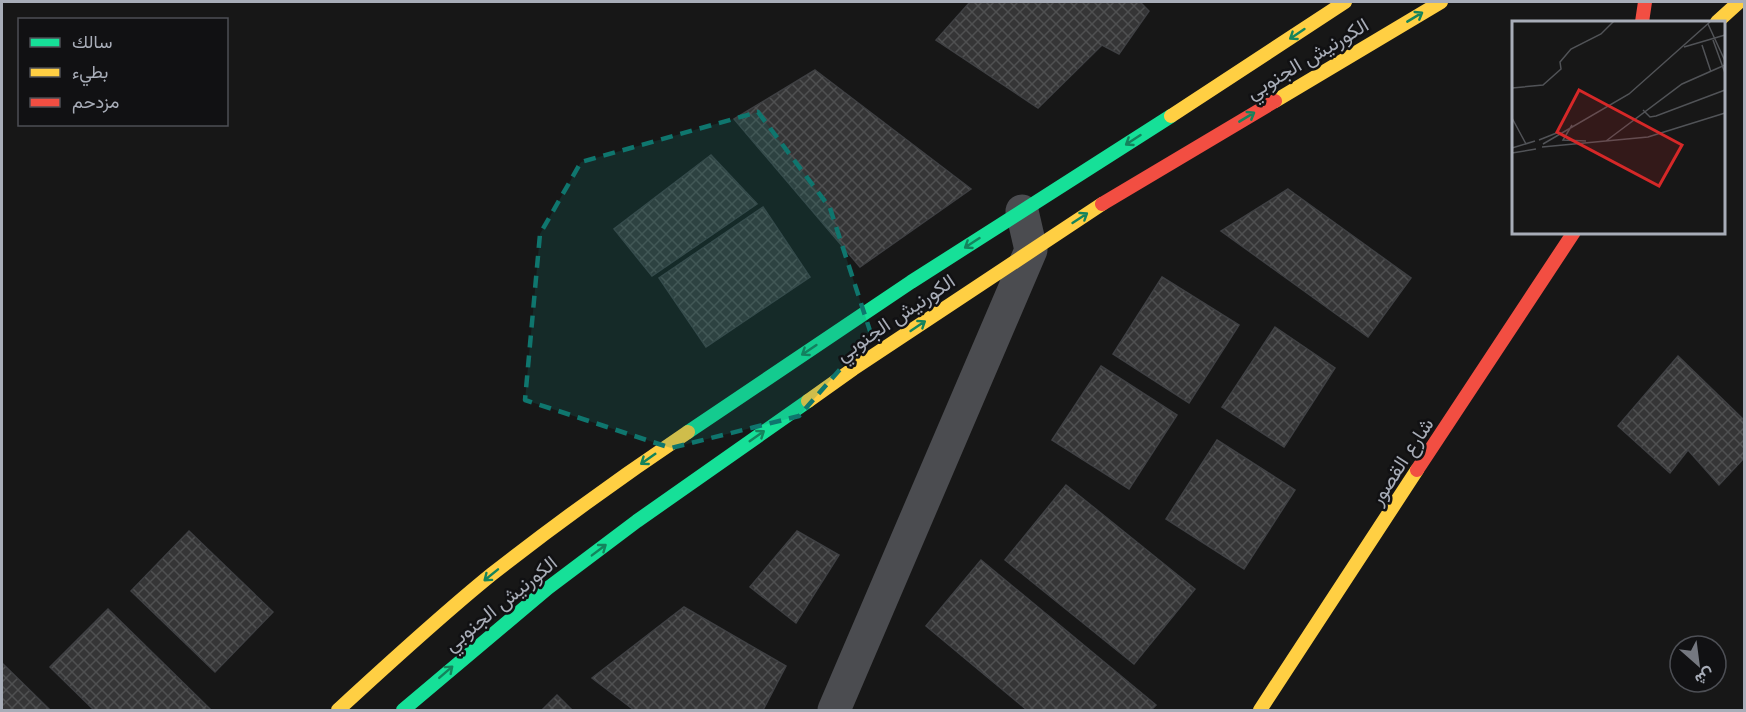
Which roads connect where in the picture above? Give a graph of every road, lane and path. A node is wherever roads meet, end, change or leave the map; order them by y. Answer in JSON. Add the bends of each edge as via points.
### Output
{"nodes":[{"id":1,"x":1346,"y":2,"type":"edge"},
{"id":2,"x":1441,"y":2,"type":"edge"},
{"id":3,"x":1645,"y":2,"type":"edge"},
{"id":4,"x":1739,"y":2,"type":"edge"},
{"id":5,"x":1712,"y":19,"type":"edge"},
{"id":6,"x":1642,"y":21,"type":"edge"},
{"id":7,"x":1022,"y":211,"type":"junction"},
{"id":8,"x":1573,"y":234,"type":"edge"},
{"id":9,"x":1031,"y":250,"type":"junction"},
{"id":10,"x":338,"y":711,"type":"edge"},
{"id":11,"x":402,"y":711,"type":"edge"},
{"id":12,"x":834,"y":711,"type":"edge"},
{"id":13,"x":1260,"y":711,"type":"edge"}],
"edges":[{"from":1,"to":7,"type":"main road","name":"الكورنيش الجنوبي","one_way":true},
{"from":9,"to":2,"type":"main road","name":"الكورنيش الجنوبي","one_way":true},
{"from":3,"to":6,"type":"main road"},
{"from":4,"to":5,"type":"main road"},
{"from":7,"to":9,"type":"street"},
{"from":7,"to":10,"type":"main road","name":"الكورنيش الجنوبي","one_way":true,"via":[[582,505],[415,639]]},
{"from":8,"to":13,"type":"main road","name":"شارع القصور"},
{"from":11,"to":9,"type":"main road","name":"الكورنيش الجنوبي","one_way":true,"via":[[548,588],[637,521]]},
{"from":9,"to":12,"type":"street"}]}
